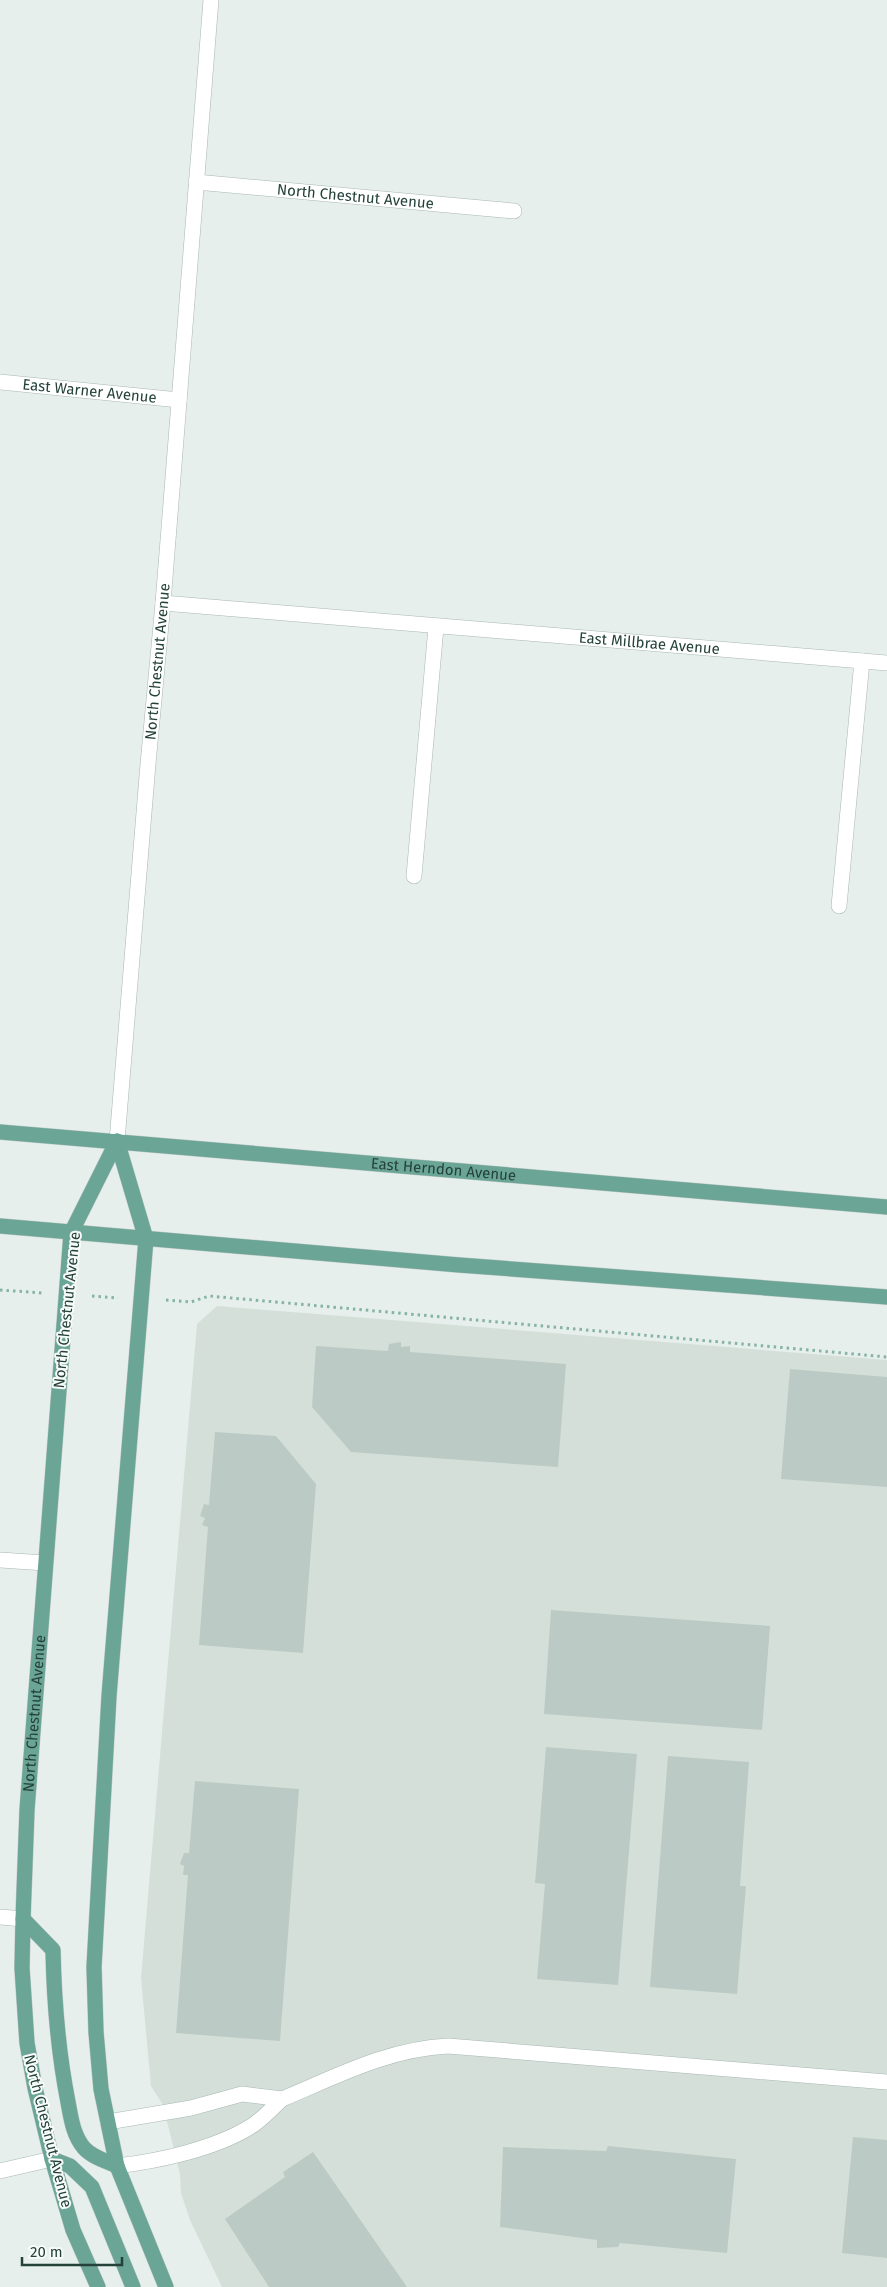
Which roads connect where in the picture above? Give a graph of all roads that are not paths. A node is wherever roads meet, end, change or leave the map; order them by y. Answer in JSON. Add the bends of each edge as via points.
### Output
{"nodes":[{"id":1,"x":211,"y":0,"type":"edge"},
{"id":2,"x":196,"y":182,"type":"junction"},
{"id":3,"x":514,"y":211,"type":"dead end"},
{"id":4,"x":0,"y":382,"type":"edge"},
{"id":5,"x":179,"y":400,"type":"junction"},
{"id":6,"x":163,"y":603,"type":"junction"},
{"id":7,"x":436,"y":627,"type":"junction"},
{"id":8,"x":862,"y":661,"type":"junction"},
{"id":9,"x":887,"y":663,"type":"edge"},
{"id":10,"x":414,"y":876,"type":"dead end"},
{"id":11,"x":839,"y":906,"type":"dead end"},
{"id":12,"x":0,"y":1132,"type":"edge"},
{"id":13,"x":117,"y":1141,"type":"junction"},
{"id":14,"x":887,"y":1207,"type":"edge"},
{"id":15,"x":0,"y":1226,"type":"edge"},
{"id":16,"x":71,"y":1233,"type":"junction"},
{"id":17,"x":146,"y":1239,"type":"junction"},
{"id":18,"x":887,"y":1298,"type":"edge"},
{"id":19,"x":0,"y":1560,"type":"edge"},
{"id":20,"x":45,"y":1563,"type":"junction"},
{"id":21,"x":0,"y":1918,"type":"edge"},
{"id":22,"x":23,"y":1919,"type":"junction"},
{"id":23,"x":887,"y":2082,"type":"edge"},
{"id":24,"x":282,"y":2099,"type":"junction"},
{"id":25,"x":108,"y":2122,"type":"junction"},
{"id":26,"x":52,"y":2159,"type":"junction"},
{"id":27,"x":117,"y":2166,"type":"junction"},
{"id":28,"x":0,"y":2171,"type":"edge"},
{"id":29,"x":98,"y":2287,"type":"edge"},
{"id":30,"x":133,"y":2287,"type":"edge"},
{"id":31,"x":166,"y":2287,"type":"edge"}],
"edges":[{"from":1,"to":2,"type":"street","name":"North Chestnut Avenue"},
{"from":2,"to":3,"type":"street","name":"North Chestnut Avenue"},
{"from":2,"to":5,"type":"street","name":"North Chestnut Avenue"},
{"from":4,"to":5,"type":"street","name":"East Warner Avenue"},
{"from":5,"to":6,"type":"street","name":"North Chestnut Avenue"},
{"from":6,"to":7,"type":"street","name":"East Millbrae Avenue"},
{"from":6,"to":13,"type":"street","name":"North Chestnut Avenue"},
{"from":7,"to":8,"type":"street","name":"East Millbrae Avenue"},
{"from":7,"to":10,"type":"street"},
{"from":8,"to":9,"type":"street","name":"East Millbrae Avenue"},
{"from":8,"to":11,"type":"street"},
{"from":12,"to":13,"type":"main road","name":"East Herndon Avenue"},
{"from":13,"to":14,"type":"main road","name":"East Herndon Avenue","via":[[203,1151]]},
{"from":13,"to":16,"type":"main road","name":"North Chestnut Avenue"},
{"from":13,"to":17,"type":"main road","name":"North Chestnut Avenue"},
{"from":15,"to":16,"type":"main road"},
{"from":16,"to":17,"type":"main road"},
{"from":16,"to":20,"type":"main road","name":"North Chestnut Avenue"},
{"from":17,"to":18,"type":"main road"},
{"from":17,"to":25,"type":"main road","name":"North Chestnut Avenue","via":[[110,1696],[94,1967],[101,2089]]},
{"from":19,"to":20,"type":"street"},
{"from":20,"to":22,"type":"main road","name":"North Chestnut Avenue","via":[[27,1810]]},
{"from":21,"to":22,"type":"street"},
{"from":22,"to":26,"type":"main road","name":"North Chestnut Avenue","via":[[22,1968],[27,2043]]},
{"from":22,"to":27,"type":"main road","via":[[53,1950],[61,2066],[75,2133],[85,2148]]},
{"from":23,"to":24,"type":"street","via":[[448,2046],[384,2056]]},
{"from":24,"to":25,"type":"street","via":[[242,2094],[183,2109]]},
{"from":24,"to":27,"type":"street","via":[[251,2127],[213,2143],[172,2157]]},
{"from":25,"to":27,"type":"main road","name":"North Chestnut Avenue"},
{"from":26,"to":28,"type":"street"},
{"from":26,"to":29,"type":"main road","name":"North Chestnut Avenue","via":[[73,2230]]},
{"from":26,"to":30,"type":"main road","via":[[70,2166],[92,2187]]},
{"from":27,"to":31,"type":"main road","name":"North Chestnut Avenue"}]}
